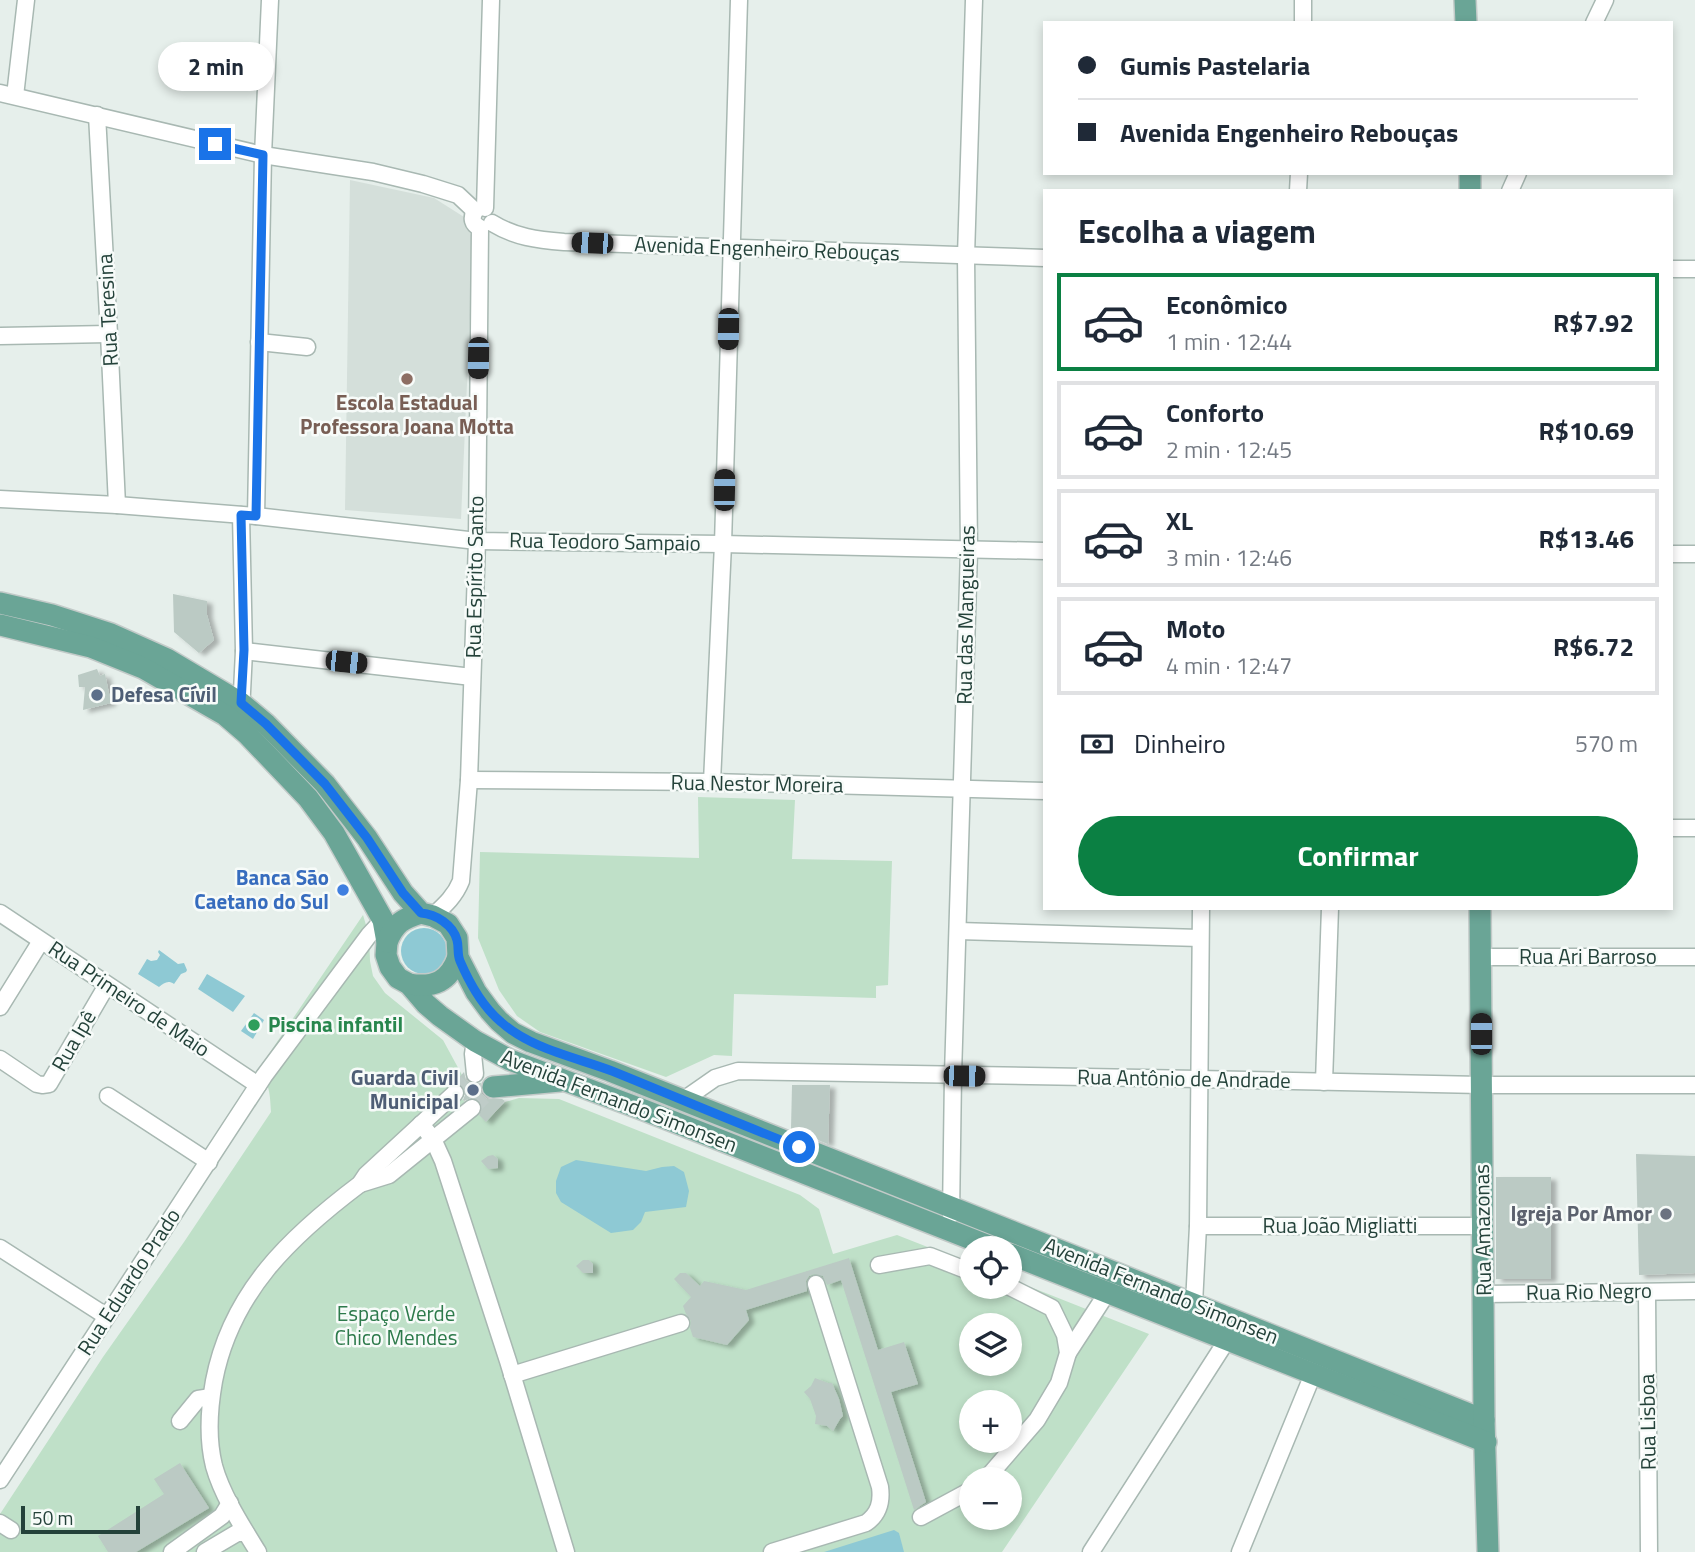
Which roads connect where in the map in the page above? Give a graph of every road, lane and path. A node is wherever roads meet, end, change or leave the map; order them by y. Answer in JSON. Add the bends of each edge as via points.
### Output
{"nodes":[{"id":1,"x":26,"y":0,"type":"edge"},
{"id":2,"x":270,"y":0,"type":"edge"},
{"id":3,"x":491,"y":0,"type":"edge"},
{"id":4,"x":739,"y":0,"type":"edge"},
{"id":5,"x":974,"y":0,"type":"edge"},
{"id":6,"x":1303,"y":0,"type":"edge"},
{"id":7,"x":1465,"y":0,"type":"edge"},
{"id":8,"x":1605,"y":0,"type":"edge"},
{"id":9,"x":1303,"y":21,"type":"edge"},
{"id":10,"x":1466,"y":21,"type":"edge"},
{"id":11,"x":1595,"y":21,"type":"edge"},
{"id":12,"x":8,"y":94,"type":"edge"},
{"id":13,"x":97,"y":115,"type":"junction"},
{"id":14,"x":263,"y":155,"type":"junction"},
{"id":15,"x":483,"y":217,"type":"junction"},
{"id":16,"x":731,"y":249,"type":"junction"},
{"id":17,"x":966,"y":256,"type":"junction"},
{"id":18,"x":1043,"y":258,"type":"edge"},
{"id":19,"x":1673,"y":269,"type":"edge"},
{"id":20,"x":1695,"y":269,"type":"edge"},
{"id":21,"x":109,"y":334,"type":"junction"},
{"id":22,"x":0,"y":336,"type":"edge"},
{"id":23,"x":259,"y":342,"type":"junction"},
{"id":24,"x":307,"y":347,"type":"dead end"},
{"id":25,"x":0,"y":499,"type":"edge"},
{"id":26,"x":117,"y":505,"type":"junction"},
{"id":27,"x":248,"y":515,"type":"junction"},
{"id":28,"x":477,"y":541,"type":"junction"},
{"id":29,"x":723,"y":544,"type":"junction"},
{"id":30,"x":969,"y":550,"type":"junction"},
{"id":31,"x":1043,"y":551,"type":"edge"},
{"id":32,"x":1673,"y":554,"type":"edge"},
{"id":33,"x":1695,"y":554,"type":"edge"},
{"id":34,"x":0,"y":603,"type":"edge"},
{"id":35,"x":0,"y":625,"type":"edge"},
{"id":36,"x":244,"y":650,"type":"junction"},
{"id":37,"x":472,"y":677,"type":"junction"},
{"id":38,"x":241,"y":703,"type":"junction"},
{"id":39,"x":239,"y":728,"type":"junction"},
{"id":40,"x":469,"y":780,"type":"junction"},
{"id":41,"x":712,"y":782,"type":"junction"},
{"id":42,"x":961,"y":789,"type":"junction"},
{"id":43,"x":1043,"y":790,"type":"edge"},
{"id":44,"x":1673,"y":828,"type":"edge"},
{"id":45,"x":1695,"y":828,"type":"edge"},
{"id":46,"x":1201,"y":910,"type":"edge"},
{"id":47,"x":1330,"y":910,"type":"edge"},
{"id":48,"x":1480,"y":910,"type":"edge"},
{"id":49,"x":0,"y":913,"type":"edge"},
{"id":50,"x":427,"y":914,"type":"junction"},
{"id":51,"x":383,"y":920,"type":"junction"},
{"id":52,"x":958,"y":932,"type":"junction"},
{"id":53,"x":1200,"y":938,"type":"junction"},
{"id":54,"x":41,"y":941,"type":"junction"},
{"id":55,"x":387,"y":942,"type":"junction"},
{"id":56,"x":458,"y":957,"type":"junction"},
{"id":57,"x":1480,"y":957,"type":"junction"},
{"id":58,"x":1695,"y":957,"type":"edge"},
{"id":59,"x":409,"y":984,"type":"junction"},
{"id":60,"x":107,"y":985,"type":"junction"},
{"id":61,"x":0,"y":1007,"type":"edge"},
{"id":62,"x":475,"y":1041,"type":"junction"},
{"id":63,"x":0,"y":1059,"type":"edge"},
{"id":64,"x":953,"y":1075,"type":"junction"},
{"id":65,"x":1198,"y":1079,"type":"junction"},
{"id":66,"x":564,"y":1080,"type":"junction"},
{"id":67,"x":1324,"y":1082,"type":"junction"},
{"id":68,"x":486,"y":1083,"type":"joint"},
{"id":69,"x":258,"y":1085,"type":"junction"},
{"id":70,"x":1695,"y":1085,"type":"edge"},
{"id":71,"x":1482,"y":1086,"type":"junction"},
{"id":72,"x":455,"y":1093,"type":"tunnel mouth"},
{"id":73,"x":108,"y":1096,"type":"dead end"},
{"id":74,"x":682,"y":1101,"type":"junction"},
{"id":75,"x":472,"y":1108,"type":"tunnel mouth"},
{"id":76,"x":421,"y":1124,"type":"junction"},
{"id":77,"x":448,"y":1128,"type":"junction"},
{"id":78,"x":433,"y":1139,"type":"junction"},
{"id":79,"x":443,"y":1161,"type":"junction"},
{"id":80,"x":209,"y":1162,"type":"junction"},
{"id":81,"x":360,"y":1184,"type":"junction"},
{"id":82,"x":951,"y":1208,"type":"junction"},
{"id":83,"x":1198,"y":1226,"type":"junction"},
{"id":84,"x":1483,"y":1226,"type":"junction"},
{"id":85,"x":951,"y":1231,"type":"junction"},
{"id":86,"x":964,"y":1236,"type":"edge"},
{"id":87,"x":0,"y":1248,"type":"edge"},
{"id":88,"x":1022,"y":1259,"type":"edge"},
{"id":89,"x":879,"y":1265,"type":"dead end"},
{"id":90,"x":959,"y":1267,"type":"edge"},
{"id":91,"x":816,"y":1284,"type":"dead end"},
{"id":92,"x":1695,"y":1291,"type":"edge"},
{"id":93,"x":1647,"y":1292,"type":"junction"},
{"id":94,"x":1022,"y":1293,"type":"edge"},
{"id":95,"x":1107,"y":1293,"type":"junction"},
{"id":96,"x":1484,"y":1294,"type":"junction"},
{"id":97,"x":1194,"y":1304,"type":"junction"},
{"id":98,"x":106,"y":1316,"type":"junction"},
{"id":99,"x":681,"y":1323,"type":"dead end"},
{"id":100,"x":1227,"y":1340,"type":"junction"},
{"id":101,"x":1068,"y":1353,"type":"junction"},
{"id":102,"x":1313,"y":1374,"type":"junction"},
{"id":103,"x":512,"y":1375,"type":"junction"},
{"id":104,"x":211,"y":1396,"type":"junction"},
{"id":105,"x":1484,"y":1420,"type":"junction"},
{"id":106,"x":180,"y":1421,"type":"dead end"},
{"id":107,"x":1486,"y":1442,"type":"junction"},
{"id":108,"x":996,"y":1467,"type":"edge"},
{"id":109,"x":0,"y":1480,"type":"edge"},
{"id":110,"x":959,"y":1496,"type":"edge"},
{"id":111,"x":230,"y":1503,"type":"junction"},
{"id":112,"x":921,"y":1517,"type":"dead end"},
{"id":113,"x":246,"y":1533,"type":"junction"},
{"id":114,"x":189,"y":1547,"type":"edge"},
{"id":115,"x":172,"y":1552,"type":"edge"},
{"id":116,"x":205,"y":1552,"type":"edge"},
{"id":117,"x":258,"y":1552,"type":"edge"},
{"id":118,"x":566,"y":1552,"type":"edge"},
{"id":119,"x":772,"y":1552,"type":"edge"},
{"id":120,"x":1091,"y":1552,"type":"edge"},
{"id":121,"x":1240,"y":1552,"type":"edge"},
{"id":122,"x":1488,"y":1552,"type":"edge"},
{"id":123,"x":1650,"y":1552,"type":"edge"}],
"edges":[{"from":1,"to":12,"type":"street"},
{"from":2,"to":14,"type":"street"},
{"from":3,"to":15,"type":"street","name":"Rua Espírito Santo"},
{"from":4,"to":16,"type":"street"},
{"from":5,"to":17,"type":"street","name":"Rua das Mangueiras"},
{"from":6,"to":9,"type":"street"},
{"from":7,"to":10,"type":"main road"},
{"from":8,"to":11,"type":"street"},
{"from":12,"to":13,"type":"street","name":"Avenida Engenheiro Rebouças"},
{"from":13,"to":14,"type":"street","name":"Avenida Engenheiro Rebouças"},
{"from":13,"to":21,"type":"street","name":"Rua Teresina"},
{"from":14,"to":15,"type":"street","name":"Avenida Engenheiro Rebouças","via":[[423,184],[458,195]]},
{"from":14,"to":23,"type":"street"},
{"from":15,"to":16,"type":"street","name":"Avenida Engenheiro Rebouças","via":[[535,240]]},
{"from":15,"to":28,"type":"street","name":"Rua Espírito Santo"},
{"from":16,"to":17,"type":"street","name":"Avenida Engenheiro Rebouças"},
{"from":16,"to":29,"type":"street"},
{"from":17,"to":18,"type":"street","name":"Avenida Engenheiro Rebouças"},
{"from":17,"to":30,"type":"street","name":"Rua das Mangueiras"},
{"from":19,"to":20,"type":"street"},
{"from":21,"to":22,"type":"street"},
{"from":21,"to":26,"type":"street","name":"Rua Teresina"},
{"from":23,"to":24,"type":"street"},
{"from":23,"to":27,"type":"street"},
{"from":25,"to":26,"type":"street","name":"Rua Teodoro Sampaio"},
{"from":26,"to":27,"type":"street","name":"Rua Teodoro Sampaio"},
{"from":27,"to":28,"type":"street","name":"Rua Teodoro Sampaio"},
{"from":27,"to":36,"type":"street"},
{"from":28,"to":29,"type":"street","name":"Rua Teodoro Sampaio"},
{"from":28,"to":37,"type":"street","name":"Rua Espírito Santo"},
{"from":29,"to":30,"type":"street","name":"Rua Teodoro Sampaio"},
{"from":29,"to":41,"type":"street"},
{"from":30,"to":31,"type":"street","name":"Rua Teodoro Sampaio"},
{"from":30,"to":42,"type":"street","name":"Rua das Mangueiras"},
{"from":32,"to":33,"type":"street"},
{"from":34,"to":38,"type":"main road","name":"Avenida Fernando Simonsen","via":[[111,634],[167,659]]},
{"from":35,"to":39,"type":"main road","name":"Avenida Fernando Simonsen","via":[[90,647],[143,668],[225,715]]},
{"from":36,"to":37,"type":"street"},
{"from":36,"to":38,"type":"street"},
{"from":37,"to":40,"type":"street","name":"Rua Espírito Santo"},
{"from":38,"to":39,"type":"street"},
{"from":38,"to":50,"type":"main road","name":"Avenida Fernando Simonsen","via":[[325,784],[403,893]]},
{"from":39,"to":51,"type":"main road","name":"Avenida Fernando Simonsen","via":[[308,798],[334,832]]},
{"from":40,"to":41,"type":"street","name":"Rua Nestor Moreira"},
{"from":40,"to":50,"type":"street","name":"Rua Espírito Santo","via":[[461,881],[450,901]]},
{"from":41,"to":42,"type":"street","name":"Rua Nestor Moreira"},
{"from":42,"to":43,"type":"street","name":"Rua Nestor Moreira"},
{"from":42,"to":52,"type":"street","name":"Rua das Mangueiras"},
{"from":44,"to":45,"type":"street"},
{"from":46,"to":53,"type":"street"},
{"from":47,"to":67,"type":"street"},
{"from":48,"to":57,"type":"main road","name":"Rua Amazonas"},
{"from":49,"to":54,"type":"street","name":"Rua Primeiro de Maio"},
{"from":50,"to":55,"type":"main road","via":[[400,922]]},
{"from":50,"to":56,"type":"main road","name":"Avenida Fernando Simonsen","via":[[448,924],[457,938]]},
{"from":51,"to":55,"type":"main road","name":"Avenida Fernando Simonsen"},
{"from":51,"to":69,"type":"street","name":"Rua Eduardo Prado"},
{"from":52,"to":53,"type":"street"},
{"from":52,"to":64,"type":"street","name":"Rua das Mangueiras"},
{"from":53,"to":65,"type":"street"},
{"from":54,"to":60,"type":"street","name":"Rua Primeiro de Maio"},
{"from":54,"to":61,"type":"street"},
{"from":55,"to":59,"type":"main road","name":"Avenida Fernando Simonsen","via":[[390,967]]},
{"from":56,"to":59,"type":"main road","via":[[442,981]]},
{"from":56,"to":74,"type":"main road","name":"Avenida Fernando Simonsen","via":[[476,992],[513,1032]]},
{"from":57,"to":58,"type":"street","name":"Rua Ari Barroso"},
{"from":57,"to":71,"type":"main road","name":"Rua Amazonas"},
{"from":59,"to":62,"type":"main road","name":"Avenida Fernando Simonsen","via":[[426,1004]]},
{"from":60,"to":63,"type":"street","name":"Rua Ipê","via":[[49,1084],[37,1084]]},
{"from":60,"to":69,"type":"street","name":"Rua Primeiro de Maio"},
{"from":62,"to":66,"type":"main road","name":"Avenida Fernando Simonsen"},
{"from":62,"to":68,"type":"street","via":[[473,1054]]},
{"from":64,"to":65,"type":"street","name":"Rua Antônio de Andrade"},
{"from":64,"to":74,"type":"street","name":"Rua Antônio de Andrade","via":[[738,1071],[715,1078]]},
{"from":64,"to":82,"type":"street","name":"Rua das Mangueiras"},
{"from":65,"to":67,"type":"street","name":"Rua Antônio de Andrade"},
{"from":65,"to":83,"type":"street"},
{"from":66,"to":68,"type":"main road","via":[[519,1086]]},
{"from":66,"to":85,"type":"main road","name":"Avenida Fernando Simonsen"},
{"from":67,"to":71,"type":"street","name":"Rua Antônio de Andrade"},
{"from":69,"to":80,"type":"street","name":"Rua Eduardo Prado"},
{"from":70,"to":71,"type":"street","name":"Rua Antônio de Andrade"},
{"from":71,"to":84,"type":"main road","name":"Rua Amazonas"},
{"from":72,"to":76,"type":"street"},
{"from":73,"to":80,"type":"street"},
{"from":74,"to":82,"type":"main road","name":"Avenida Fernando Simonsen"},
{"from":75,"to":77,"type":"street"},
{"from":76,"to":78,"type":"street"},
{"from":76,"to":81,"type":"street"},
{"from":77,"to":78,"type":"street"},
{"from":77,"to":79,"type":"street"},
{"from":78,"to":79,"type":"street"},
{"from":78,"to":81,"type":"street","via":[[389,1175]]},
{"from":79,"to":103,"type":"street"},
{"from":80,"to":98,"type":"street","name":"Rua Eduardo Prado"},
{"from":81,"to":104,"type":"street","via":[[305,1228],[254,1287],[230,1328]]},
{"from":82,"to":85,"type":"street","name":"Rua das Mangueiras"},
{"from":82,"to":97,"type":"main road","name":"Avenida Fernando Simonsen"},
{"from":83,"to":84,"type":"street","name":"Rua João Migliatti"},
{"from":83,"to":97,"type":"street"},
{"from":84,"to":96,"type":"main road","name":"Rua Amazonas"},
{"from":85,"to":86,"type":"main road","name":"Avenida Fernando Simonsen"},
{"from":87,"to":98,"type":"street"},
{"from":88,"to":95,"type":"main road","name":"Avenida Fernando Simonsen"},
{"from":89,"to":90,"type":"street","via":[[930,1256]]},
{"from":91,"to":119,"type":"street","via":[[881,1500],[876,1515],[866,1523]]},
{"from":92,"to":93,"type":"street","name":"Rua Rio Negro"},
{"from":93,"to":96,"type":"street","name":"Rua Rio Negro"},
{"from":93,"to":123,"type":"street","name":"Rua Lisboa"},
{"from":94,"to":101,"type":"street","via":[[1052,1308]]},
{"from":95,"to":100,"type":"main road","name":"Avenida Fernando Simonsen"},
{"from":95,"to":101,"type":"street"},
{"from":96,"to":105,"type":"main road","name":"Rua Amazonas"},
{"from":97,"to":105,"type":"main road","name":"Avenida Fernando Simonsen"},
{"from":98,"to":109,"type":"street","name":"Rua Eduardo Prado"},
{"from":99,"to":103,"type":"street"},
{"from":100,"to":102,"type":"main road","name":"Avenida Fernando Simonsen"},
{"from":100,"to":120,"type":"street"},
{"from":101,"to":108,"type":"street","via":[[1059,1382],[1037,1420]]},
{"from":102,"to":107,"type":"main road","name":"Avenida Fernando Simonsen"},
{"from":102,"to":121,"type":"street"},
{"from":103,"to":118,"type":"street"},
{"from":104,"to":106,"type":"street","via":[[198,1399]]},
{"from":104,"to":111,"type":"street","via":[[209,1436],[215,1467]]},
{"from":105,"to":107,"type":"main road","name":"Rua Amazonas"},
{"from":107,"to":122,"type":"main road","name":"Rua Amazonas"},
{"from":110,"to":112,"type":"street"},
{"from":111,"to":113,"type":"street"},
{"from":111,"to":114,"type":"street"},
{"from":113,"to":116,"type":"street","via":[[237,1532]]},
{"from":113,"to":117,"type":"street"},
{"from":114,"to":115,"type":"street"}]}
